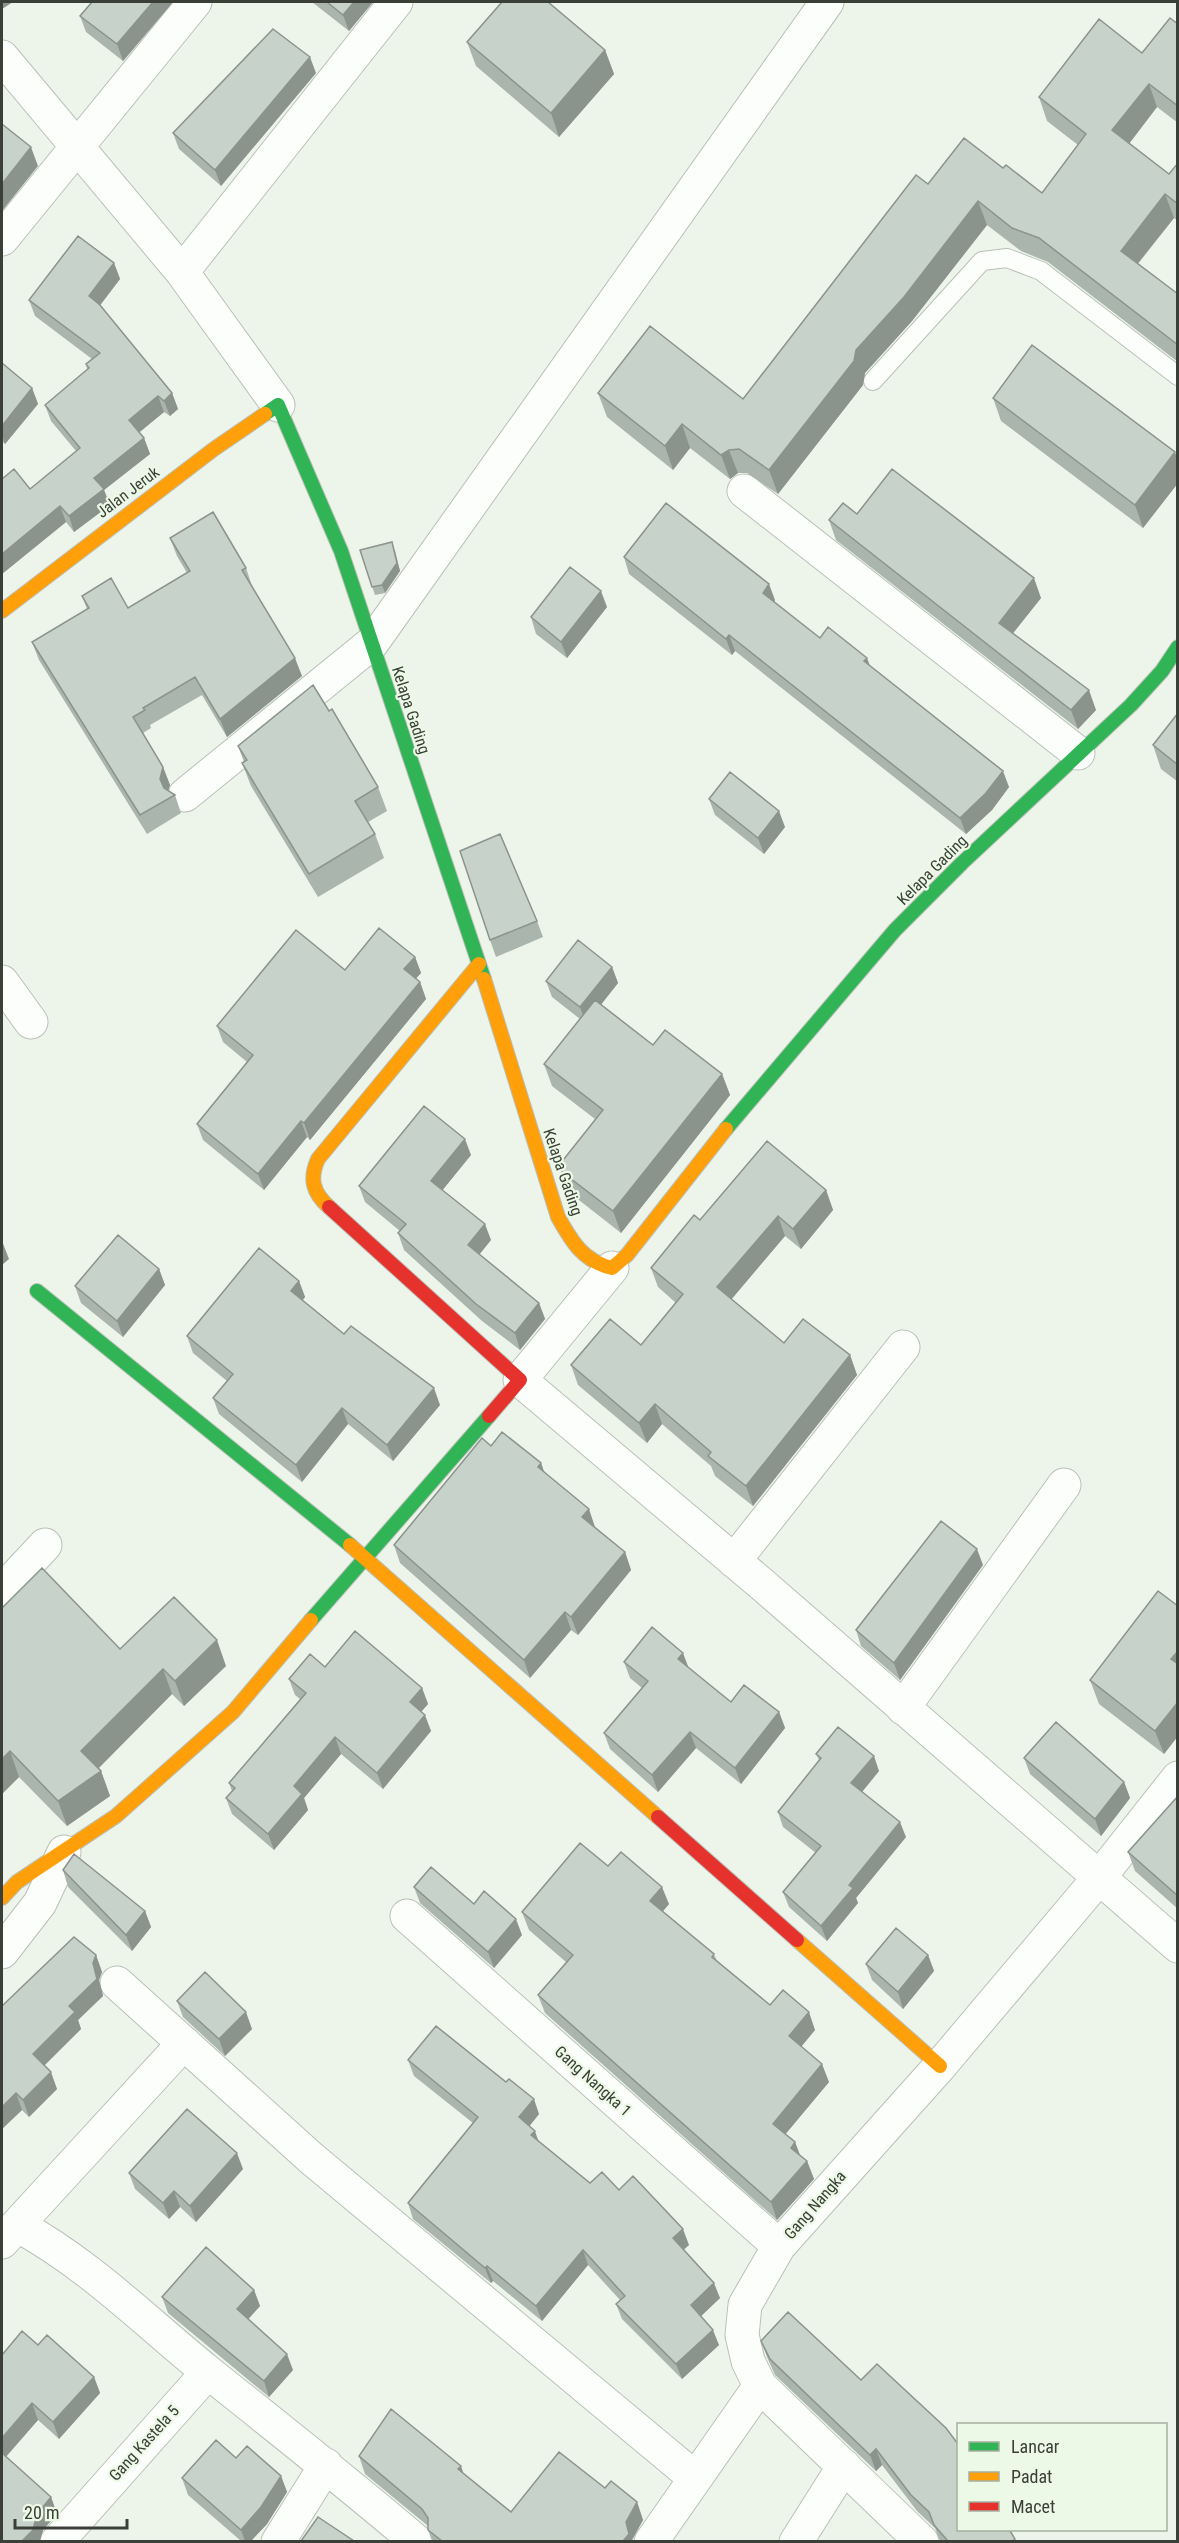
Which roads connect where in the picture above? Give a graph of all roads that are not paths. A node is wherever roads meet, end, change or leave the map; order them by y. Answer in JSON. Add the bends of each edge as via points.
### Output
{"nodes":[{"id":1,"x":195,"y":2,"type":"edge"},
{"id":2,"x":396,"y":2,"type":"edge"},
{"id":3,"x":827,"y":2,"type":"edge"},
{"id":4,"x":2,"y":57,"type":"edge"},
{"id":5,"x":76,"y":146,"type":"junction"},
{"id":6,"x":2,"y":239,"type":"edge"},
{"id":7,"x":182,"y":272,"type":"junction"},
{"id":8,"x":1178,"y":376,"type":"edge"},
{"id":9,"x":873,"y":381,"type":"dead end"},
{"id":10,"x":278,"y":405,"type":"junction"},
{"id":11,"x":744,"y":491,"type":"dead end"},
{"id":12,"x":2,"y":611,"type":"edge"},
{"id":13,"x":372,"y":643,"type":"junction"},
{"id":14,"x":1178,"y":647,"type":"edge"},
{"id":15,"x":1078,"y":753,"type":"junction"},
{"id":16,"x":185,"y":795,"type":"dead end"},
{"id":17,"x":478,"y":964,"type":"junction"},
{"id":18,"x":2,"y":982,"type":"edge"},
{"id":19,"x":31,"y":1022,"type":"dead end"},
{"id":20,"x":612,"y":1268,"type":"junction"},
{"id":21,"x":37,"y":1291,"type":"dead end"},
{"id":22,"x":903,"y":1347,"type":"dead end"},
{"id":23,"x":520,"y":1380,"type":"junction"},
{"id":24,"x":1064,"y":1485,"type":"dead end"},
{"id":25,"x":45,"y":1545,"type":"dead end"},
{"id":26,"x":365,"y":1557,"type":"junction"},
{"id":27,"x":734,"y":1561,"type":"junction"},
{"id":28,"x":2,"y":1592,"type":"edge"},
{"id":29,"x":903,"y":1708,"type":"junction"},
{"id":30,"x":1178,"y":1778,"type":"edge"},
{"id":31,"x":64,"y":1852,"type":"junction"},
{"id":32,"x":1098,"y":1879,"type":"junction"},
{"id":33,"x":2,"y":1898,"type":"edge"},
{"id":34,"x":407,"y":1916,"type":"dead end"},
{"id":35,"x":1178,"y":1946,"type":"edge"},
{"id":36,"x":2,"y":1952,"type":"edge"},
{"id":37,"x":117,"y":1983,"type":"dead end"},
{"id":38,"x":184,"y":2043,"type":"junction"},
{"id":39,"x":940,"y":2066,"type":"junction"},
{"id":40,"x":9,"y":2233,"type":"edge"},
{"id":41,"x":779,"y":2246,"type":"junction"},
{"id":42,"x":208,"y":2372,"type":"junction"},
{"id":43,"x":759,"y":2386,"type":"junction"},
{"id":44,"x":326,"y":2465,"type":"junction"},
{"id":45,"x":844,"y":2466,"type":"junction"},
{"id":46,"x":695,"y":2478,"type":"junction"},
{"id":47,"x":57,"y":2541,"type":"edge"},
{"id":48,"x":278,"y":2541,"type":"edge"},
{"id":49,"x":417,"y":2541,"type":"edge"},
{"id":50,"x":651,"y":2541,"type":"edge"},
{"id":51,"x":796,"y":2541,"type":"edge"},
{"id":52,"x":922,"y":2541,"type":"edge"}],
"edges":[{"from":1,"to":5,"type":"street"},
{"from":2,"to":7,"type":"street"},
{"from":3,"to":13,"type":"street"},
{"from":4,"to":5,"type":"street"},
{"from":5,"to":6,"type":"street"},
{"from":5,"to":7,"type":"street"},
{"from":7,"to":10,"type":"street"},
{"from":8,"to":9,"type":"lane","via":[[1041,271],[1006,258],[982,261]]},
{"from":10,"to":12,"type":"street","name":"Jalan Jeruk","via":[[204,456]]},
{"from":10,"to":13,"type":"street","name":"Kelapa Gading","via":[[341,551]]},
{"from":11,"to":15,"type":"street"},
{"from":13,"to":16,"type":"street"},
{"from":13,"to":17,"type":"street","name":"Kelapa Gading"},
{"from":14,"to":15,"type":"street","name":"Kelapa Gading","via":[[1139,697]]},
{"from":15,"to":20,"type":"street","name":"Kelapa Gading","via":[[895,930],[796,1044],[627,1255]]},
{"from":17,"to":20,"type":"street","name":"Kelapa Gading","via":[[558,1216],[579,1253],[594,1265]]},
{"from":17,"to":23,"type":"street","via":[[318,1160],[310,1176],[313,1191],[324,1203]]},
{"from":18,"to":19,"type":"street"},
{"from":20,"to":23,"type":"street"},
{"from":21,"to":26,"type":"street"},
{"from":22,"to":27,"type":"street"},
{"from":23,"to":26,"type":"street"},
{"from":23,"to":27,"type":"street"},
{"from":24,"to":29,"type":"street"},
{"from":25,"to":28,"type":"street"},
{"from":26,"to":31,"type":"street","via":[[233,1712],[116,1816]]},
{"from":26,"to":39,"type":"street"},
{"from":27,"to":29,"type":"street"},
{"from":29,"to":32,"type":"street"},
{"from":30,"to":32,"type":"street","name":"Gang Nangka"},
{"from":31,"to":33,"type":"street","via":[[17,1882]]},
{"from":31,"to":36,"type":"street","via":[[40,1903]]},
{"from":32,"to":35,"type":"street"},
{"from":32,"to":39,"type":"street","name":"Gang Nangka"},
{"from":34,"to":41,"type":"street","name":"Gang Nangka 1"},
{"from":37,"to":38,"type":"street"},
{"from":38,"to":40,"type":"street"},
{"from":38,"to":46,"type":"street","via":[[310,2158]]},
{"from":39,"to":41,"type":"street","name":"Gang Nangka"},
{"from":40,"to":42,"type":"street","via":[[74,2258]]},
{"from":41,"to":43,"type":"street","name":"Gang Nangka","via":[[745,2305],[742,2335]]},
{"from":42,"to":44,"type":"street"},
{"from":42,"to":47,"type":"street","name":"Gang Kastela 5"},
{"from":43,"to":45,"type":"street","name":"Gang Nangka"},
{"from":43,"to":46,"type":"street"},
{"from":44,"to":48,"type":"street"},
{"from":44,"to":49,"type":"street"},
{"from":45,"to":51,"type":"street"},
{"from":45,"to":52,"type":"street","name":"Gang Nangka"},
{"from":46,"to":50,"type":"street"}]}
